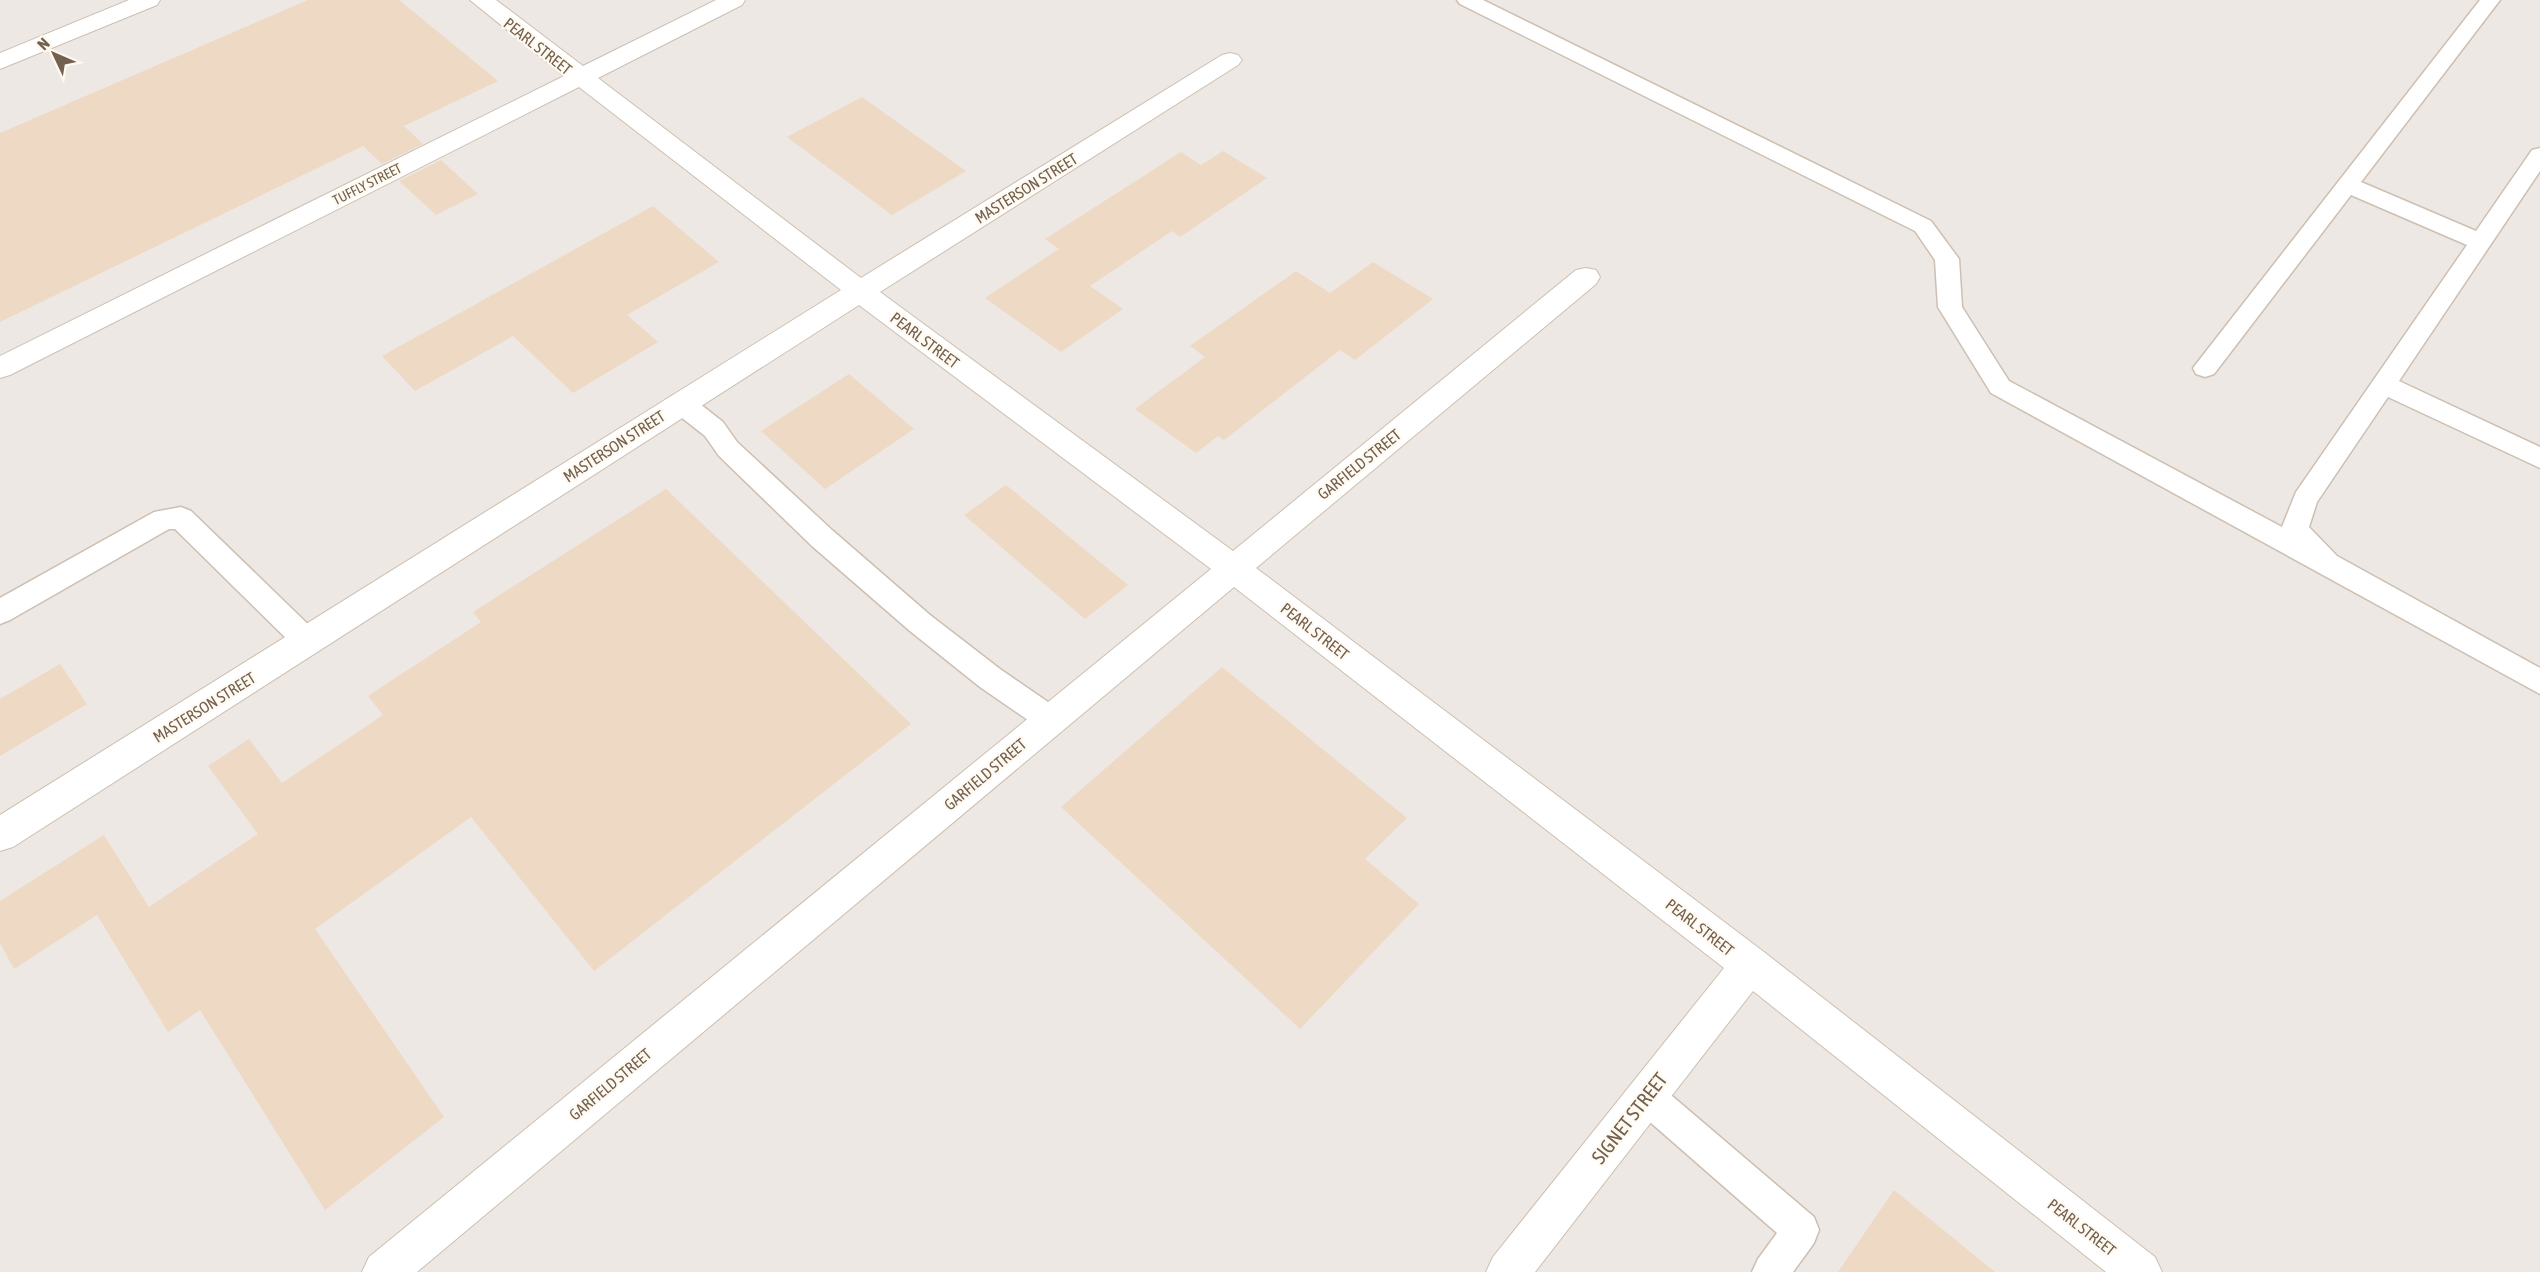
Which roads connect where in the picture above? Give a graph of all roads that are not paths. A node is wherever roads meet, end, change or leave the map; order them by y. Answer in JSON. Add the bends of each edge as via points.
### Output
{"nodes":[{"id":1,"x":149,"y":0,"type":"edge"},
{"id":2,"x":481,"y":0,"type":"edge"},
{"id":3,"x":734,"y":0,"type":"edge"},
{"id":4,"x":1467,"y":0,"type":"edge"},
{"id":5,"x":2490,"y":0,"type":"edge"},
{"id":6,"x":1230,"y":60,"type":"dead end"},
{"id":7,"x":0,"y":62,"type":"edge"},
{"id":8,"x":579,"y":77,"type":"junction"},
{"id":9,"x":2540,"y":155,"type":"edge"},
{"id":10,"x":2346,"y":184,"type":"junction"},
{"id":11,"x":2481,"y":242,"type":"junction"},
{"id":12,"x":1586,"y":277,"type":"dead end"},
{"id":13,"x":861,"y":292,"type":"junction"},
{"id":14,"x":0,"y":368,"type":"edge"},
{"id":15,"x":2205,"y":368,"type":"dead end"},
{"id":16,"x":2384,"y":384,"type":"junction"},
{"id":17,"x":681,"y":403,"type":"junction"},
{"id":18,"x":2540,"y":458,"type":"edge"},
{"id":19,"x":2327,"y":564,"type":"junction"},
{"id":20,"x":1233,"y":568,"type":"junction"},
{"id":21,"x":0,"y":612,"type":"edge"},
{"id":22,"x":308,"y":642,"type":"junction"},
{"id":23,"x":2540,"y":682,"type":"edge"},
{"id":24,"x":1050,"y":720,"type":"junction"},
{"id":25,"x":0,"y":835,"type":"edge"},
{"id":26,"x":1750,"y":964,"type":"junction"},
{"id":27,"x":1646,"y":1096,"type":"junction"},
{"id":28,"x":384,"y":1272,"type":"edge"},
{"id":29,"x":1508,"y":1272,"type":"edge"},
{"id":30,"x":1771,"y":1272,"type":"edge"},
{"id":31,"x":2140,"y":1272,"type":"edge"}],
"edges":[{"from":1,"to":7,"type":"street"},
{"from":2,"to":8,"type":"street","name":"PEARL STREET"},
{"from":3,"to":8,"type":"street","name":"TUFFLY STREET"},
{"from":4,"to":19,"type":"lane","via":[[1923,226],[1947,259],[1950,307],[2000,387]]},
{"from":5,"to":10,"type":"lane"},
{"from":6,"to":13,"type":"street","name":"MASTERSON STREET"},
{"from":8,"to":13,"type":"street","name":"PEARL STREET"},
{"from":8,"to":14,"type":"street","name":"TUFFLY STREET"},
{"from":9,"to":11,"type":"lane"},
{"from":10,"to":11,"type":"lane"},
{"from":10,"to":15,"type":"lane"},
{"from":11,"to":16,"type":"lane"},
{"from":12,"to":20,"type":"street","name":"GARFIELD STREET"},
{"from":13,"to":17,"type":"street","name":"MASTERSON STREET"},
{"from":13,"to":20,"type":"street","name":"PEARL STREET"},
{"from":16,"to":18,"type":"lane"},
{"from":16,"to":19,"type":"lane","via":[[2305,499],[2295,530]]},
{"from":17,"to":22,"type":"street","name":"MASTERSON STREET"},
{"from":17,"to":24,"type":"lane","via":[[714,429],[728,449],[822,538],[920,623]]},
{"from":19,"to":23,"type":"lane"},
{"from":20,"to":24,"type":"street","name":"GARFIELD STREET"},
{"from":20,"to":26,"type":"street","name":"PEARL STREET"},
{"from":21,"to":22,"type":"lane","via":[[164,519],[181,518]]},
{"from":22,"to":25,"type":"street","name":"MASTERSON STREET"},
{"from":24,"to":28,"type":"street","name":"GARFIELD STREET"},
{"from":26,"to":27,"type":"street","name":"SIGNET STREET"},
{"from":26,"to":31,"type":"street","name":"PEARL STREET"},
{"from":27,"to":29,"type":"street","name":"SIGNET STREET"},
{"from":27,"to":30,"type":"lane","via":[[1801,1230]]}]}
